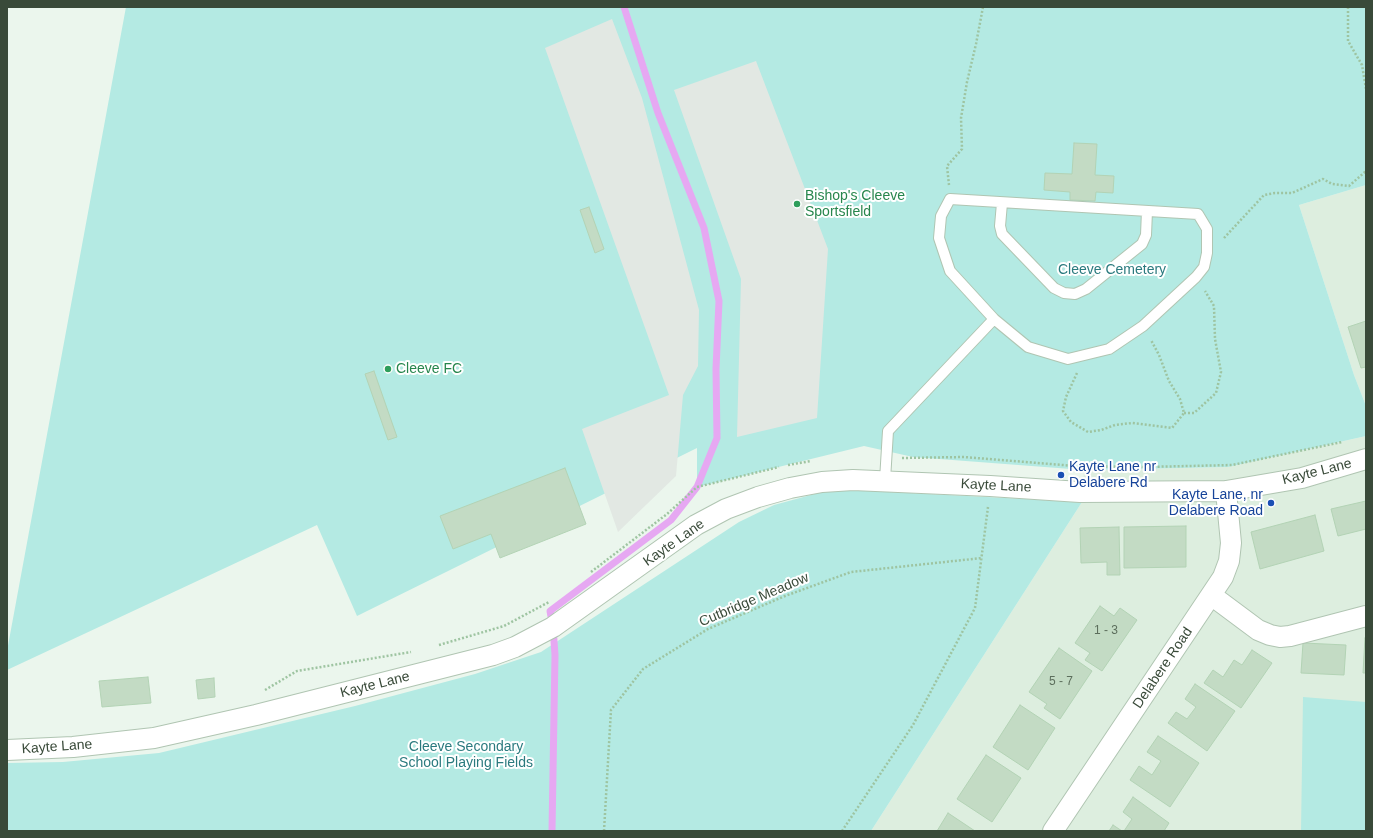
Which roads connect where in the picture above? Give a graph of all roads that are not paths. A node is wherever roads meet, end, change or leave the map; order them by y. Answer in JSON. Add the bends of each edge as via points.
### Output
{"nodes":[{"id":1,"x":1002,"y":203,"type":"junction"},
{"id":2,"x":1147,"y":211,"type":"junction"},
{"id":3,"x":994,"y":319,"type":"junction"},
{"id":4,"x":1366,"y":459,"type":"edge"},
{"id":5,"x":885,"y":480,"type":"junction"},
{"id":6,"x":1226,"y":491,"type":"junction"},
{"id":7,"x":1211,"y":595,"type":"junction"},
{"id":8,"x":1366,"y":616,"type":"edge"},
{"id":9,"x":7,"y":750,"type":"edge"},
{"id":10,"x":1053,"y":831,"type":"edge"}],
"edges":[{"from":1,"to":2,"type":"lane"},
{"from":1,"to":2,"type":"lane","via":[[1002,234],[1054,288],[1064,293],[1075,294],[1086,289],[1142,244],[1146,235]]},
{"from":1,"to":3,"type":"lane","via":[[950,199],[941,216],[939,238],[950,271]]},
{"from":2,"to":3,"type":"lane","via":[[1198,214],[1208,229],[1204,266],[1196,277],[1143,326],[1109,349],[1068,359],[1028,347]]},
{"from":3,"to":5,"type":"lane","via":[[888,431]]},
{"from":4,"to":6,"type":"street","name":"Kayte Lane","via":[[1302,478]]},
{"from":5,"to":6,"type":"street","name":"Kayte Lane","via":[[1080,492]]},
{"from":5,"to":9,"type":"street","name":"Kayte Lane","via":[[822,482],[790,488],[726,509],[696,525],[572,615],[534,638],[472,661],[154,738]]},
{"from":6,"to":7,"type":"street","name":"Delabere Road","via":[[1231,543],[1229,561],[1223,577]]},
{"from":7,"to":8,"type":"street","via":[[1258,630],[1280,637]]},
{"from":7,"to":10,"type":"street","name":"Delabere Road"}]}
